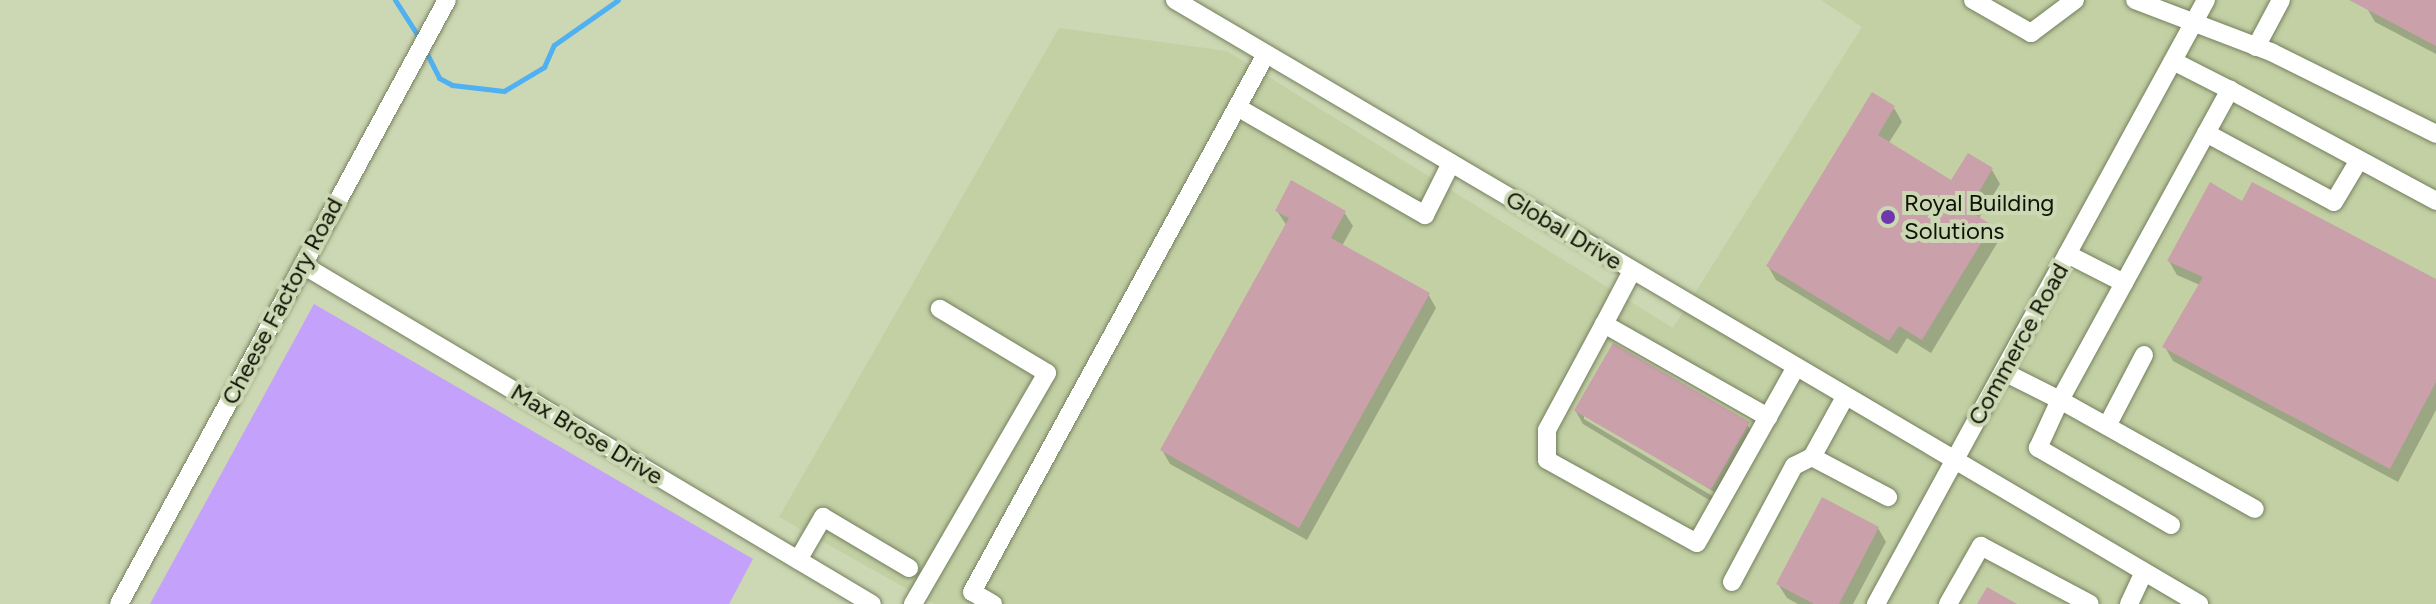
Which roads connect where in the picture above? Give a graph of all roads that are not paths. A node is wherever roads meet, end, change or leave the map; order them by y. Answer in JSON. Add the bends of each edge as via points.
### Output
{"nodes":[{"id":1,"x":447,"y":0,"type":"edge"},
{"id":2,"x":1175,"y":0,"type":"edge"},
{"id":3,"x":1973,"y":0,"type":"edge"},
{"id":4,"x":2075,"y":0,"type":"edge"},
{"id":5,"x":2135,"y":0,"type":"edge"},
{"id":6,"x":2206,"y":0,"type":"edge"},
{"id":7,"x":2281,"y":0,"type":"edge"},
{"id":8,"x":2192,"y":26,"type":"junction"},
{"id":9,"x":2256,"y":47,"type":"junction"},
{"id":10,"x":1266,"y":54,"type":"junction"},
{"id":11,"x":2173,"y":61,"type":"junction"},
{"id":12,"x":2230,"y":90,"type":"junction"},
{"id":13,"x":1237,"y":107,"type":"junction"},
{"id":14,"x":2206,"y":133,"type":"junction"},
{"id":15,"x":2436,"y":134,"type":"edge"},
{"id":16,"x":2359,"y":160,"type":"junction"},
{"id":17,"x":1451,"y":163,"type":"junction"},
{"id":18,"x":2436,"y":201,"type":"edge"},
{"id":19,"x":2067,"y":254,"type":"junction"},
{"id":20,"x":303,"y":265,"type":"junction"},
{"id":21,"x":1632,"y":271,"type":"junction"},
{"id":22,"x":2124,"y":283,"type":"junction"},
{"id":23,"x":940,"y":309,"type":"dead end"},
{"id":24,"x":1604,"y":324,"type":"junction"},
{"id":25,"x":2144,"y":355,"type":"dead end"},
{"id":26,"x":1796,"y":367,"type":"junction"},
{"id":27,"x":2004,"y":372,"type":"junction"},
{"id":28,"x":1845,"y":397,"type":"junction"},
{"id":29,"x":2060,"y":400,"type":"junction"},
{"id":30,"x":1768,"y":417,"type":"junction"},
{"id":31,"x":2107,"y":426,"type":"junction"},
{"id":32,"x":1812,"y":457,"type":"junction"},
{"id":33,"x":1953,"y":461,"type":"junction"},
{"id":34,"x":1888,"y":497,"type":"dead end"},
{"id":35,"x":2255,"y":509,"type":"dead end"},
{"id":36,"x":2171,"y":525,"type":"dead end"},
{"id":37,"x":798,"y":560,"type":"junction"},
{"id":38,"x":909,"y":568,"type":"dead end"},
{"id":39,"x":2144,"y":572,"type":"junction"},
{"id":40,"x":1732,"y":582,"type":"dead end"},
{"id":41,"x":970,"y":598,"type":"edge"},
{"id":42,"x":119,"y":604,"type":"edge"},
{"id":43,"x":872,"y":604,"type":"edge"},
{"id":44,"x":913,"y":604,"type":"edge"},
{"id":45,"x":993,"y":604,"type":"edge"},
{"id":46,"x":1876,"y":604,"type":"edge"},
{"id":47,"x":1948,"y":604,"type":"edge"},
{"id":48,"x":2090,"y":604,"type":"edge"},
{"id":49,"x":2129,"y":604,"type":"edge"},
{"id":50,"x":2199,"y":604,"type":"edge"}],
"edges":[{"from":1,"to":20,"type":"street","name":"Cheese Factory Road"},
{"from":2,"to":10,"type":"street","name":"Global Drive"},
{"from":3,"to":4,"type":"street","via":[[2031,33]]},
{"from":5,"to":8,"type":"street"},
{"from":6,"to":8,"type":"street","name":"Commerce Road"},
{"from":7,"to":9,"type":"street"},
{"from":8,"to":9,"type":"street"},
{"from":8,"to":11,"type":"street","name":"Commerce Road"},
{"from":9,"to":15,"type":"street"},
{"from":10,"to":13,"type":"street"},
{"from":10,"to":17,"type":"street","name":"Global Drive"},
{"from":11,"to":12,"type":"street"},
{"from":11,"to":19,"type":"street","name":"Commerce Road"},
{"from":12,"to":14,"type":"street"},
{"from":12,"to":16,"type":"street"},
{"from":13,"to":17,"type":"street","via":[[1425,215]]},
{"from":13,"to":41,"type":"street"},
{"from":14,"to":16,"type":"street","via":[[2334,202]]},
{"from":14,"to":22,"type":"street"},
{"from":16,"to":18,"type":"street"},
{"from":17,"to":21,"type":"street","name":"Global Drive"},
{"from":19,"to":22,"type":"street"},
{"from":19,"to":27,"type":"street","name":"Commerce Road"},
{"from":20,"to":37,"type":"street","name":"Max Brose Drive"},
{"from":20,"to":42,"type":"street","name":"Cheese Factory Road"},
{"from":21,"to":24,"type":"street"},
{"from":21,"to":26,"type":"street","name":"Global Drive"},
{"from":22,"to":29,"type":"street"},
{"from":23,"to":44,"type":"street","via":[[1047,373]]},
{"from":24,"to":30,"type":"street"},
{"from":24,"to":30,"type":"street","via":[[1547,430],[1547,460],[1697,543]]},
{"from":25,"to":31,"type":"street"},
{"from":26,"to":28,"type":"street","name":"Global Drive"},
{"from":26,"to":30,"type":"street"},
{"from":27,"to":29,"type":"street"},
{"from":27,"to":33,"type":"street","name":"Commerce Road"},
{"from":28,"to":32,"type":"street"},
{"from":28,"to":33,"type":"street","name":"Global Drive"},
{"from":29,"to":31,"type":"street"},
{"from":29,"to":36,"type":"street","via":[[2038,448]]},
{"from":31,"to":35,"type":"street"},
{"from":32,"to":34,"type":"street"},
{"from":32,"to":40,"type":"street","via":[[1794,466]]},
{"from":33,"to":39,"type":"street","name":"Global Drive"},
{"from":33,"to":46,"type":"street","name":"Commerce Road"},
{"from":37,"to":38,"type":"street","via":[[823,517]]},
{"from":37,"to":43,"type":"street","name":"Max Brose Drive"},
{"from":39,"to":49,"type":"street"},
{"from":39,"to":50,"type":"street","name":"Global Drive"},
{"from":41,"to":45,"type":"street"},
{"from":47,"to":48,"type":"street","via":[[1981,546]]}]}
